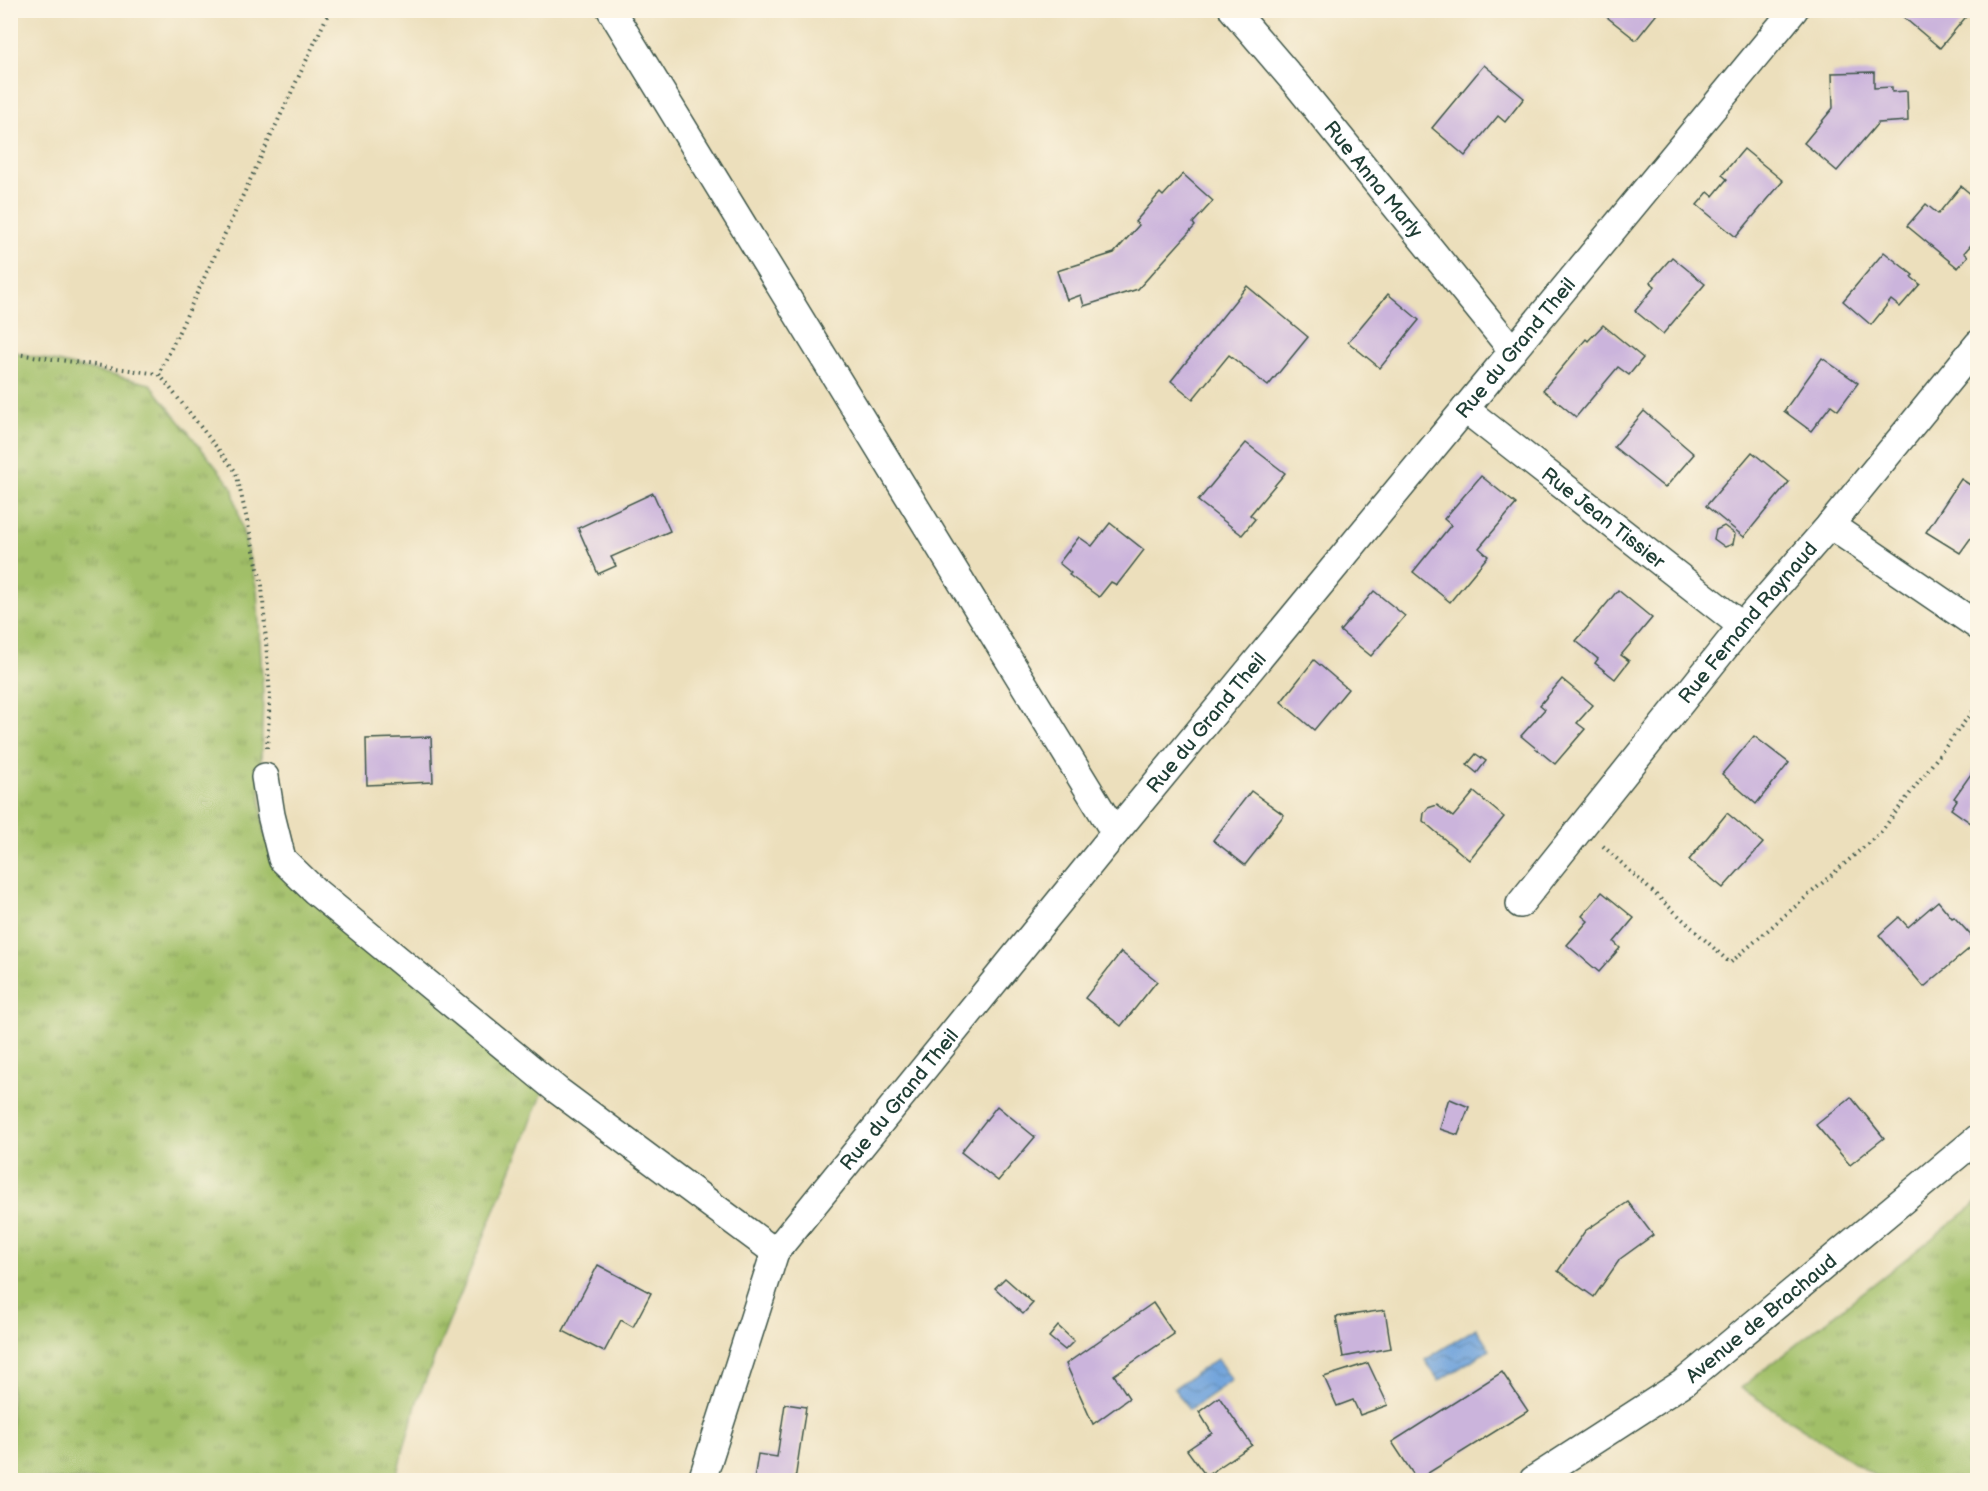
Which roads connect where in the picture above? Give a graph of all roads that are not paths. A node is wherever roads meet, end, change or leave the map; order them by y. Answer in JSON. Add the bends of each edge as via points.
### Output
{"nodes":[{"id":1,"x":611,"y":10,"type":"edge"},
{"id":2,"x":1233,"y":10,"type":"edge"},
{"id":3,"x":1794,"y":10,"type":"edge"},
{"id":4,"x":1977,"y":344,"type":"edge"},
{"id":5,"x":1513,"y":351,"type":"junction"},
{"id":6,"x":1465,"y":409,"type":"junction"},
{"id":7,"x":1830,"y":525,"type":"junction"},
{"id":8,"x":1742,"y":626,"type":"junction"},
{"id":9,"x":1977,"y":626,"type":"edge"},
{"id":10,"x":265,"y":777,"type":"road end"},
{"id":11,"x":1115,"y":832,"type":"junction"},
{"id":12,"x":1520,"y":904,"type":"dead end"},
{"id":13,"x":1977,"y":1138,"type":"edge"},
{"id":14,"x":775,"y":1252,"type":"junction"},
{"id":15,"x":702,"y":1480,"type":"edge"},
{"id":16,"x":1533,"y":1480,"type":"edge"}],
"edges":[{"from":1,"to":11,"type":"street"},
{"from":2,"to":5,"type":"street","name":"Rue Anna Marly"},
{"from":3,"to":5,"type":"street","name":"Rue du Grand Theil"},
{"from":4,"to":7,"type":"street","name":"Rue Fernand Raynaud"},
{"from":5,"to":6,"type":"street","name":"Rue du Grand Theil"},
{"from":6,"to":8,"type":"street","name":"Rue Jean Tissier"},
{"from":6,"to":11,"type":"street","name":"Rue du Grand Theil"},
{"from":7,"to":8,"type":"street","name":"Rue Fernand Raynaud"},
{"from":7,"to":9,"type":"street"},
{"from":8,"to":12,"type":"street","name":"Rue Fernand Raynaud"},
{"from":10,"to":14,"type":"street","via":[[282,858],[315,891],[557,1090]]},
{"from":11,"to":14,"type":"street","name":"Rue du Grand Theil"},
{"from":13,"to":16,"type":"street","name":"Avenue de Brachaud","via":[[1683,1383]]},
{"from":14,"to":15,"type":"street","name":"Rue du Grand Theil"}]}
